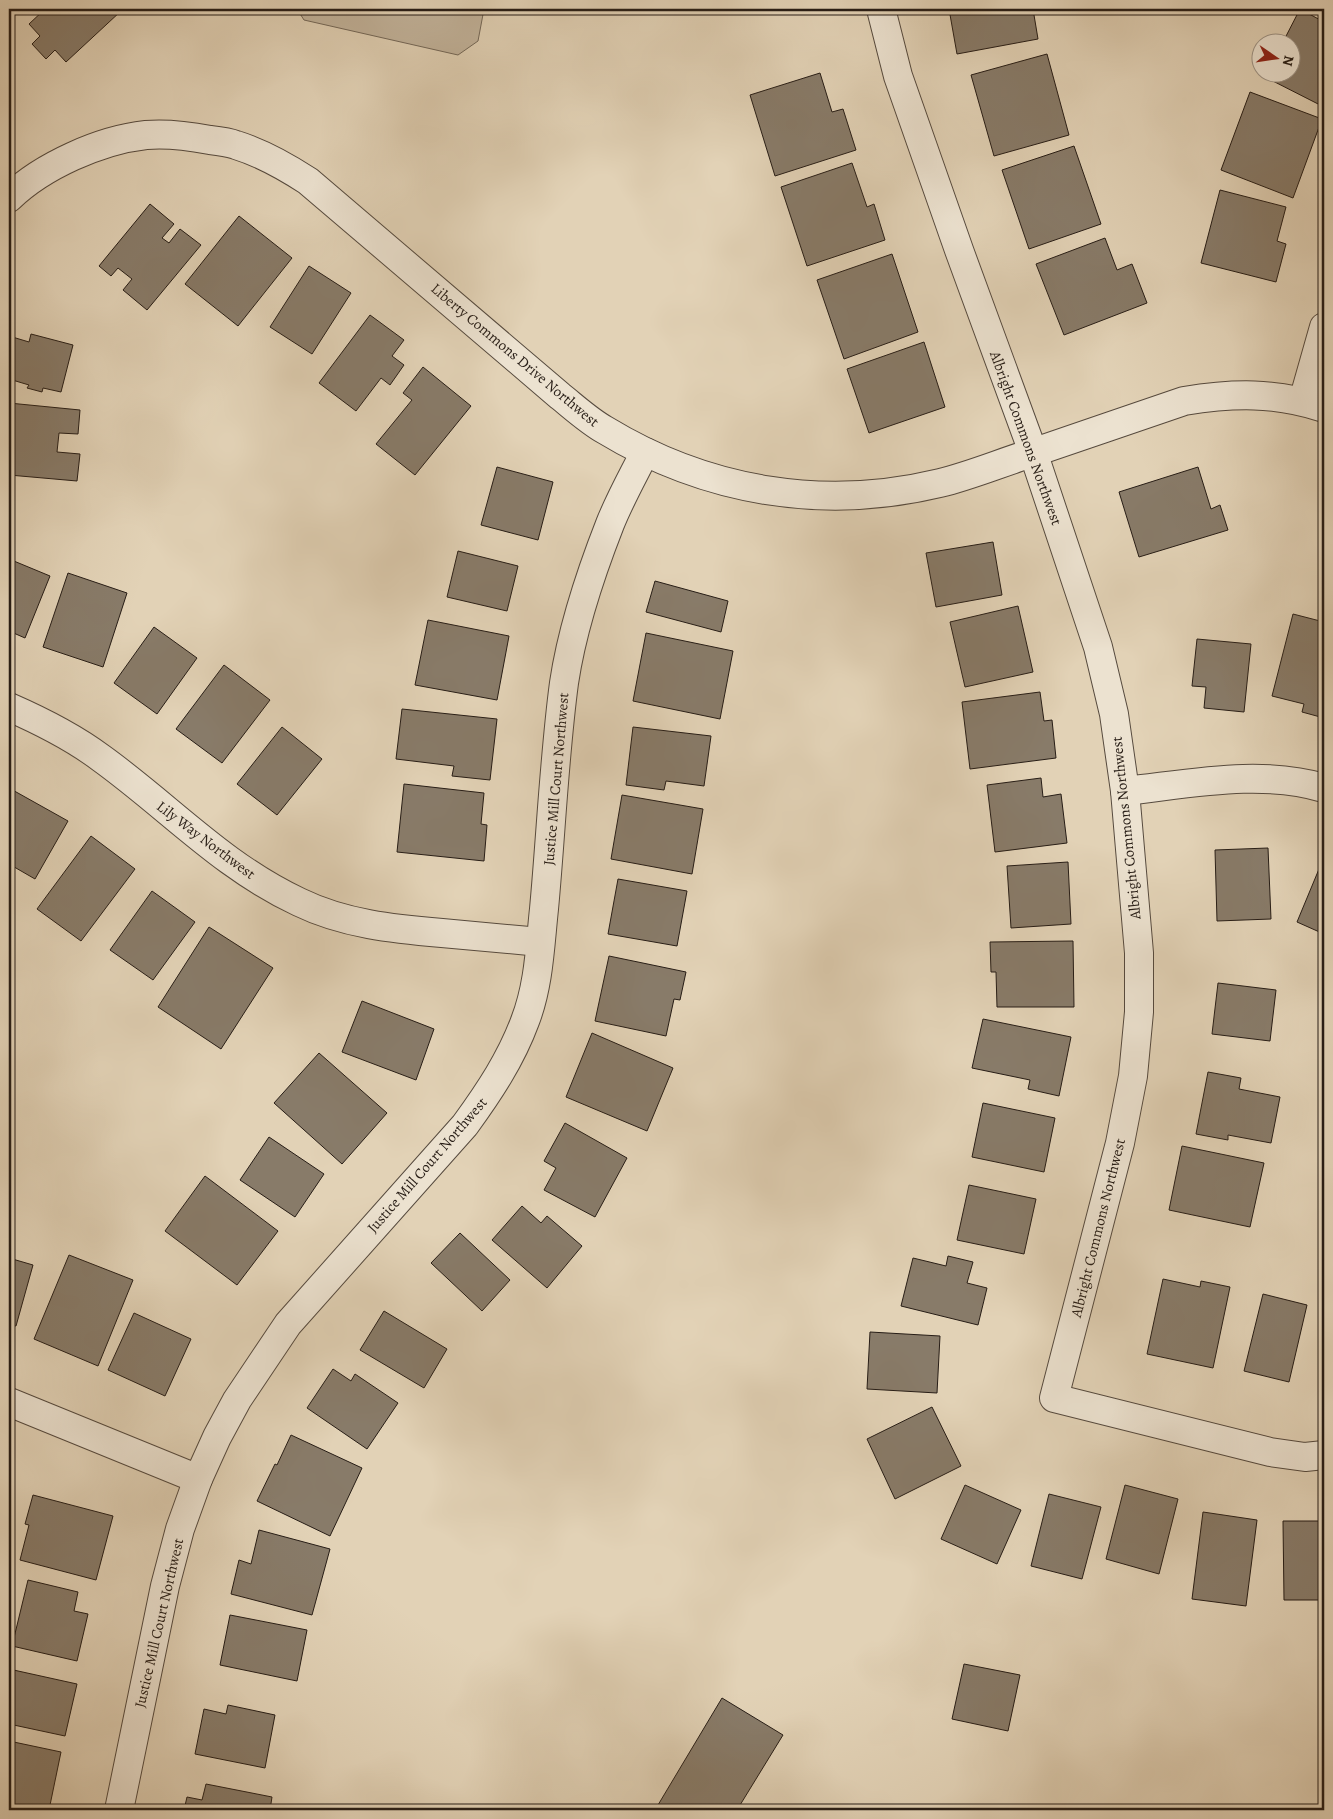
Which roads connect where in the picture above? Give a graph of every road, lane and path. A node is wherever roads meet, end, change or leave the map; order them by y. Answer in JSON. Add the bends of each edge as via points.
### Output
{"nodes":[{"id":1,"x":881,"y":9,"type":"edge"},
{"id":2,"x":9,"y":198,"type":"edge"},
{"id":3,"x":1324,"y":327,"type":"edge"},
{"id":4,"x":1314,"y":405,"type":"edge"},
{"id":5,"x":645,"y":452,"type":"junction"},
{"id":6,"x":1033,"y":452,"type":"junction"},
{"id":7,"x":9,"y":707,"type":"edge"},
{"id":8,"x":1324,"y":788,"type":"edge"},
{"id":9,"x":1125,"y":792,"type":"junction"},
{"id":10,"x":540,"y":942,"type":"junction"},
{"id":11,"x":9,"y":1402,"type":"edge"},
{"id":12,"x":1324,"y":1455,"type":"edge"},
{"id":13,"x":198,"y":1479,"type":"junction"},
{"id":14,"x":119,"y":1810,"type":"edge"}],
"edges":[{"from":1,"to":6,"type":"street","name":"Albright Commons Northwest","via":[[898,76]]},
{"from":2,"to":5,"type":"street","name":"Liberty Commons Drive Northwest","via":[[40,174],[108,143],[146,135],[184,136],[235,144],[278,162],[308,181],[560,396],[604,430]]},
{"from":3,"to":4,"type":"street"},
{"from":4,"to":6,"type":"street","name":"Liberty Commons Drive Northwest","via":[[1276,396],[1245,394],[1184,401]]},
{"from":5,"to":6,"type":"street","name":"Liberty Commons Drive Northwest","via":[[744,487],[818,497],[892,492],[941,483]]},
{"from":5,"to":10,"type":"street","name":"Justice Mill Court Northwest","via":[[611,523],[578,618],[565,681],[557,746]]},
{"from":6,"to":9,"type":"street","name":"Albright Commons Northwest","via":[[1098,647],[1114,714]]},
{"from":7,"to":10,"type":"street","name":"Lily Way Northwest","via":[[31,716],[100,758],[226,859],[300,903],[370,925]]},
{"from":8,"to":9,"type":"street","via":[[1256,778]]},
{"from":9,"to":12,"type":"street","name":"Albright Commons Northwest","via":[[1139,953],[1139,1012],[1133,1076],[1120,1143],[1054,1398],[1270,1452],[1305,1457]]},
{"from":10,"to":13,"type":"street","name":"Justice Mill Court Northwest","via":[[536,981],[526,1020],[490,1091],[465,1125],[288,1324],[237,1400]]},
{"from":11,"to":13,"type":"street"},
{"from":13,"to":14,"type":"street","name":"Justice Mill Court Northwest","via":[[165,1586]]}]}
